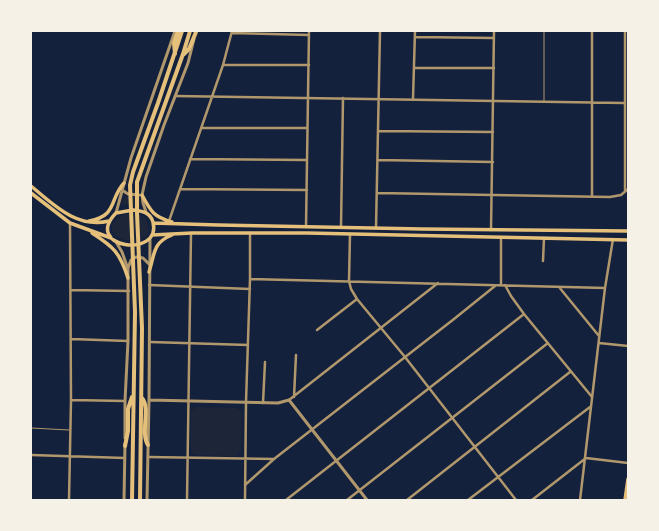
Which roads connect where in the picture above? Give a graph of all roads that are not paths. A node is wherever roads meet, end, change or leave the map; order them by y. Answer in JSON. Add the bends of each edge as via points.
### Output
{"nodes":[{"id":1,"x":176,"y":31,"type":"edge"},
{"id":2,"x":182,"y":31,"type":"edge"},
{"id":3,"x":190,"y":31,"type":"edge"},
{"id":4,"x":380,"y":31,"type":"edge"},
{"id":5,"x":415,"y":31,"type":"edge"},
{"id":6,"x":494,"y":31,"type":"edge"},
{"id":7,"x":544,"y":31,"type":"edge"},
{"id":8,"x":592,"y":31,"type":"edge"},
{"id":9,"x":625,"y":31,"type":"edge"},
{"id":10,"x":196,"y":32,"type":"edge"},
{"id":11,"x":232,"y":32,"type":"edge"},
{"id":12,"x":309,"y":33,"type":"edge"},
{"id":13,"x":415,"y":37,"type":"junction"},
{"id":14,"x":494,"y":38,"type":"junction"},
{"id":15,"x":175,"y":54,"type":"junction"},
{"id":16,"x":183,"y":54,"type":"junction"},
{"id":17,"x":224,"y":65,"type":"junction"},
{"id":18,"x":309,"y":65,"type":"junction"},
{"id":19,"x":414,"y":68,"type":"junction"},
{"id":20,"x":494,"y":68,"type":"junction"},
{"id":21,"x":626,"y":79,"type":"edge"},
{"id":22,"x":175,"y":96,"type":"junction"},
{"id":23,"x":212,"y":96,"type":"junction"},
{"id":24,"x":308,"y":98,"type":"junction"},
{"id":25,"x":343,"y":98,"type":"junction"},
{"id":26,"x":378,"y":99,"type":"junction"},
{"id":27,"x":414,"y":99,"type":"junction"},
{"id":28,"x":494,"y":100,"type":"junction"},
{"id":29,"x":544,"y":101,"type":"junction"},
{"id":30,"x":592,"y":103,"type":"junction"},
{"id":31,"x":624,"y":103,"type":"junction"},
{"id":32,"x":201,"y":128,"type":"junction"},
{"id":33,"x":307,"y":128,"type":"junction"},
{"id":34,"x":378,"y":130,"type":"junction"},
{"id":35,"x":493,"y":132,"type":"junction"},
{"id":36,"x":190,"y":159,"type":"junction"},
{"id":37,"x":307,"y":160,"type":"junction"},
{"id":38,"x":378,"y":160,"type":"junction"},
{"id":39,"x":493,"y":162,"type":"junction"},
{"id":40,"x":124,"y":183,"type":"junction"},
{"id":41,"x":31,"y":186,"type":"edge"},
{"id":42,"x":180,"y":189,"type":"junction"},
{"id":43,"x":122,"y":190,"type":"junction"},
{"id":44,"x":307,"y":190,"type":"junction"},
{"id":45,"x":627,"y":190,"type":"edge"},
{"id":46,"x":31,"y":193,"type":"edge"},
{"id":47,"x":377,"y":193,"type":"junction"},
{"id":48,"x":142,"y":194,"type":"junction"},
{"id":49,"x":493,"y":195,"type":"junction"},
{"id":50,"x":592,"y":196,"type":"junction"},
{"id":51,"x":146,"y":212,"type":"junction"},
{"id":52,"x":116,"y":213,"type":"junction"},
{"id":53,"x":109,"y":221,"type":"junction"},
{"id":54,"x":84,"y":222,"type":"junction"},
{"id":55,"x":70,"y":223,"type":"junction"},
{"id":56,"x":153,"y":223,"type":"junction"},
{"id":57,"x":168,"y":223,"type":"junction"},
{"id":58,"x":306,"y":227,"type":"junction"},
{"id":59,"x":342,"y":227,"type":"junction"},
{"id":60,"x":376,"y":228,"type":"junction"},
{"id":61,"x":86,"y":230,"type":"junction"},
{"id":62,"x":491,"y":230,"type":"junction"},
{"id":63,"x":628,"y":231,"type":"edge"},
{"id":64,"x":177,"y":233,"type":"junction"},
{"id":65,"x":192,"y":233,"type":"junction"},
{"id":66,"x":250,"y":233,"type":"junction"},
{"id":67,"x":350,"y":234,"type":"junction"},
{"id":68,"x":152,"y":235,"type":"junction"},
{"id":69,"x":501,"y":237,"type":"junction"},
{"id":70,"x":111,"y":238,"type":"junction"},
{"id":71,"x":544,"y":238,"type":"junction"},
{"id":72,"x":612,"y":239,"type":"junction"},
{"id":73,"x":150,"y":240,"type":"junction"},
{"id":74,"x":628,"y":240,"type":"edge"},
{"id":75,"x":116,"y":242,"type":"junction"},
{"id":76,"x":543,"y":261,"type":"dead end"},
{"id":77,"x":149,"y":264,"type":"junction"},
{"id":78,"x":128,"y":269,"type":"junction"},
{"id":79,"x":149,"y":272,"type":"junction"},
{"id":80,"x":128,"y":278,"type":"junction"},
{"id":81,"x":250,"y":279,"type":"junction"},
{"id":82,"x":349,"y":281,"type":"junction"},
{"id":83,"x":439,"y":283,"type":"junction"},
{"id":84,"x":150,"y":285,"type":"junction"},
{"id":85,"x":496,"y":285,"type":"junction"},
{"id":86,"x":501,"y":285,"type":"junction"},
{"id":87,"x":505,"y":285,"type":"junction"},
{"id":88,"x":191,"y":287,"type":"junction"},
{"id":89,"x":559,"y":287,"type":"junction"},
{"id":90,"x":605,"y":288,"type":"junction"},
{"id":91,"x":250,"y":289,"type":"junction"},
{"id":92,"x":72,"y":290,"type":"junction"},
{"id":93,"x":129,"y":291,"type":"junction"},
{"id":94,"x":357,"y":299,"type":"junction"},
{"id":95,"x":524,"y":314,"type":"junction"},
{"id":96,"x":381,"y":328,"type":"junction"},
{"id":97,"x":317,"y":330,"type":"dead end"},
{"id":98,"x":599,"y":336,"type":"junction"},
{"id":99,"x":71,"y":339,"type":"junction"},
{"id":100,"x":128,"y":341,"type":"junction"},
{"id":101,"x":150,"y":342,"type":"junction"},
{"id":102,"x":190,"y":343,"type":"junction"},
{"id":103,"x":548,"y":343,"type":"junction"},
{"id":104,"x":599,"y":343,"type":"junction"},
{"id":105,"x":248,"y":345,"type":"junction"},
{"id":106,"x":628,"y":346,"type":"edge"},
{"id":107,"x":296,"y":355,"type":"dead end"},
{"id":108,"x":404,"y":357,"type":"junction"},
{"id":109,"x":265,"y":362,"type":"dead end"},
{"id":110,"x":570,"y":372,"type":"junction"},
{"id":111,"x":429,"y":388,"type":"junction"},
{"id":112,"x":133,"y":395,"type":"junction"},
{"id":113,"x":294,"y":397,"type":"junction"},
{"id":114,"x":142,"y":398,"type":"junction"},
{"id":115,"x":592,"y":398,"type":"junction"},
{"id":116,"x":71,"y":400,"type":"junction"},
{"id":117,"x":149,"y":400,"type":"junction"},
{"id":118,"x":289,"y":400,"type":"junction"},
{"id":119,"x":125,"y":401,"type":"junction"},
{"id":120,"x":189,"y":402,"type":"junction"},
{"id":121,"x":246,"y":402,"type":"junction"},
{"id":122,"x":263,"y":402,"type":"junction"},
{"id":123,"x":591,"y":407,"type":"junction"},
{"id":124,"x":452,"y":418,"type":"junction"},
{"id":125,"x":31,"y":428,"type":"edge"},
{"id":126,"x":70,"y":430,"type":"junction"},
{"id":127,"x":312,"y":430,"type":"junction"},
{"id":128,"x":148,"y":445,"type":"junction"},
{"id":129,"x":125,"y":446,"type":"junction"},
{"id":130,"x":474,"y":448,"type":"junction"},
{"id":131,"x":31,"y":455,"type":"edge"},
{"id":132,"x":70,"y":456,"type":"junction"},
{"id":133,"x":148,"y":457,"type":"junction"},
{"id":134,"x":125,"y":458,"type":"junction"},
{"id":135,"x":188,"y":458,"type":"junction"},
{"id":136,"x":586,"y":458,"type":"junction"},
{"id":137,"x":274,"y":459,"type":"junction"},
{"id":138,"x":245,"y":460,"type":"junction"},
{"id":139,"x":336,"y":461,"type":"junction"},
{"id":140,"x":628,"y":463,"type":"edge"},
{"id":141,"x":497,"y":477,"type":"junction"},
{"id":142,"x":628,"y":479,"type":"edge"},
{"id":143,"x":245,"y":484,"type":"junction"},
{"id":144,"x":360,"y":490,"type":"junction"},
{"id":145,"x":69,"y":500,"type":"edge"},
{"id":146,"x":124,"y":500,"type":"edge"},
{"id":147,"x":132,"y":500,"type":"edge"},
{"id":148,"x":140,"y":500,"type":"edge"},
{"id":149,"x":148,"y":500,"type":"edge"},
{"id":150,"x":187,"y":500,"type":"edge"},
{"id":151,"x":244,"y":500,"type":"edge"},
{"id":152,"x":286,"y":500,"type":"edge"},
{"id":153,"x":347,"y":500,"type":"edge"},
{"id":154,"x":367,"y":500,"type":"edge"},
{"id":155,"x":407,"y":500,"type":"edge"},
{"id":156,"x":468,"y":500,"type":"edge"},
{"id":157,"x":516,"y":500,"type":"edge"},
{"id":158,"x":532,"y":500,"type":"edge"},
{"id":159,"x":580,"y":500,"type":"edge"},
{"id":160,"x":625,"y":500,"type":"edge"}],
"edges":[{"from":1,"to":15,"type":"highway"},
{"from":1,"to":40,"type":"street"},
{"from":2,"to":15,"type":"highway"},
{"from":3,"to":16,"type":"highway"},
{"from":4,"to":26,"type":"street"},
{"from":5,"to":13,"type":"street"},
{"from":6,"to":14,"type":"street"},
{"from":7,"to":29,"type":"lane"},
{"from":8,"to":30,"type":"street"},
{"from":9,"to":21,"type":"street"},
{"from":10,"to":16,"type":"highway"},
{"from":10,"to":22,"type":"street","via":[[188,63]]},
{"from":11,"to":12,"type":"street"},
{"from":11,"to":17,"type":"street"},
{"from":12,"to":18,"type":"street"},
{"from":13,"to":14,"type":"street"},
{"from":13,"to":19,"type":"street"},
{"from":14,"to":20,"type":"street"},
{"from":15,"to":112,"type":"highway","via":[[130,185],[135,328]]},
{"from":16,"to":114,"type":"highway","via":[[137,187]]},
{"from":17,"to":18,"type":"street"},
{"from":17,"to":23,"type":"street"},
{"from":18,"to":24,"type":"street"},
{"from":19,"to":20,"type":"street"},
{"from":19,"to":27,"type":"street"},
{"from":20,"to":28,"type":"street"},
{"from":21,"to":31,"type":"street"},
{"from":22,"to":23,"type":"street"},
{"from":22,"to":48,"type":"street"},
{"from":23,"to":24,"type":"street"},
{"from":23,"to":32,"type":"street"},
{"from":24,"to":25,"type":"street"},
{"from":24,"to":33,"type":"street"},
{"from":25,"to":26,"type":"street"},
{"from":25,"to":59,"type":"street"},
{"from":26,"to":27,"type":"street"},
{"from":26,"to":34,"type":"street"},
{"from":27,"to":28,"type":"street"},
{"from":28,"to":29,"type":"street"},
{"from":28,"to":35,"type":"street"},
{"from":29,"to":30,"type":"street"},
{"from":30,"to":31,"type":"street"},
{"from":30,"to":50,"type":"street"},
{"from":31,"to":45,"type":"street"},
{"from":32,"to":33,"type":"street"},
{"from":32,"to":36,"type":"street"},
{"from":33,"to":37,"type":"street"},
{"from":34,"to":35,"type":"street"},
{"from":34,"to":38,"type":"street"},
{"from":35,"to":39,"type":"street"},
{"from":36,"to":37,"type":"street"},
{"from":36,"to":42,"type":"street"},
{"from":37,"to":44,"type":"street"},
{"from":38,"to":39,"type":"street"},
{"from":38,"to":47,"type":"street"},
{"from":39,"to":49,"type":"street"},
{"from":40,"to":43,"type":"street"},
{"from":40,"to":54,"type":"main road","via":[[108,212],[99,218]]},
{"from":41,"to":54,"type":"main road","via":[[66,214]]},
{"from":42,"to":44,"type":"street"},
{"from":42,"to":57,"type":"street"},
{"from":43,"to":48,"type":"street","via":[[132,195]]},
{"from":43,"to":52,"type":"street"},
{"from":44,"to":58,"type":"street"},
{"from":45,"to":50,"type":"street","via":[[617,196]]},
{"from":46,"to":55,"type":"main road"},
{"from":47,"to":49,"type":"street"},
{"from":47,"to":60,"type":"street"},
{"from":48,"to":51,"type":"street"},
{"from":48,"to":57,"type":"main road","via":[[152,213]]},
{"from":49,"to":50,"type":"street"},
{"from":49,"to":62,"type":"street"},
{"from":51,"to":52,"type":"main road","via":[[133,210]]},
{"from":51,"to":56,"type":"main road"},
{"from":52,"to":53,"type":"main road"},
{"from":53,"to":54,"type":"main road"},
{"from":53,"to":70,"type":"main road","via":[[108,230]]},
{"from":55,"to":61,"type":"main road"},
{"from":55,"to":92,"type":"street"},
{"from":56,"to":57,"type":"main road"},
{"from":56,"to":68,"type":"main road"},
{"from":57,"to":58,"type":"main road"},
{"from":58,"to":59,"type":"main road"},
{"from":59,"to":60,"type":"main road"},
{"from":60,"to":62,"type":"main road"},
{"from":61,"to":70,"type":"main road"},
{"from":61,"to":80,"type":"main road","via":[[113,248],[123,263]]},
{"from":62,"to":63,"type":"main road"},
{"from":64,"to":65,"type":"main road"},
{"from":64,"to":68,"type":"main road"},
{"from":64,"to":79,"type":"main road","via":[[161,240],[155,248]]},
{"from":65,"to":66,"type":"main road"},
{"from":65,"to":88,"type":"street"},
{"from":66,"to":67,"type":"main road"},
{"from":66,"to":81,"type":"street"},
{"from":67,"to":69,"type":"main road"},
{"from":67,"to":82,"type":"street"},
{"from":68,"to":73,"type":"main road"},
{"from":69,"to":71,"type":"main road"},
{"from":69,"to":86,"type":"street"},
{"from":70,"to":75,"type":"main road"},
{"from":71,"to":72,"type":"main road"},
{"from":71,"to":76,"type":"street"},
{"from":72,"to":74,"type":"main road"},
{"from":72,"to":90,"type":"street"},
{"from":73,"to":75,"type":"main road","via":[[140,244]]},
{"from":73,"to":77,"type":"street"},
{"from":75,"to":78,"type":"street"},
{"from":77,"to":78,"type":"street","via":[[144,258],[136,257],[131,260]]},
{"from":77,"to":79,"type":"street"},
{"from":78,"to":80,"type":"street"},
{"from":79,"to":84,"type":"street"},
{"from":80,"to":93,"type":"street"},
{"from":81,"to":82,"type":"street"},
{"from":81,"to":91,"type":"street"},
{"from":82,"to":83,"type":"street"},
{"from":82,"to":94,"type":"street"},
{"from":83,"to":85,"type":"street"},
{"from":83,"to":96,"type":"street"},
{"from":84,"to":88,"type":"street"},
{"from":84,"to":101,"type":"street"},
{"from":85,"to":86,"type":"street"},
{"from":85,"to":108,"type":"street"},
{"from":86,"to":87,"type":"street"},
{"from":87,"to":89,"type":"street"},
{"from":87,"to":95,"type":"street"},
{"from":88,"to":91,"type":"street"},
{"from":88,"to":102,"type":"street"},
{"from":89,"to":90,"type":"street"},
{"from":89,"to":98,"type":"street"},
{"from":90,"to":98,"type":"street"},
{"from":91,"to":105,"type":"street"},
{"from":92,"to":93,"type":"street"},
{"from":92,"to":99,"type":"street"},
{"from":93,"to":100,"type":"street"},
{"from":94,"to":96,"type":"street"},
{"from":94,"to":97,"type":"street"},
{"from":95,"to":103,"type":"street"},
{"from":95,"to":111,"type":"street"},
{"from":96,"to":108,"type":"street"},
{"from":96,"to":113,"type":"street"},
{"from":98,"to":104,"type":"street"},
{"from":99,"to":100,"type":"street"},
{"from":99,"to":116,"type":"street"},
{"from":100,"to":119,"type":"street"},
{"from":101,"to":102,"type":"street"},
{"from":101,"to":117,"type":"street"},
{"from":102,"to":105,"type":"street"},
{"from":102,"to":120,"type":"street"},
{"from":103,"to":110,"type":"street"},
{"from":103,"to":124,"type":"street"},
{"from":104,"to":106,"type":"street"},
{"from":104,"to":115,"type":"street"},
{"from":105,"to":121,"type":"street"},
{"from":107,"to":113,"type":"street"},
{"from":108,"to":111,"type":"street"},
{"from":108,"to":127,"type":"street"},
{"from":109,"to":122,"type":"street"},
{"from":110,"to":115,"type":"street"},
{"from":110,"to":130,"type":"street"},
{"from":111,"to":124,"type":"street"},
{"from":111,"to":139,"type":"street"},
{"from":112,"to":129,"type":"highway","via":[[128,409]]},
{"from":112,"to":147,"type":"highway"},
{"from":113,"to":118,"type":"street"},
{"from":114,"to":128,"type":"highway","via":[[145,404],[145,437]]},
{"from":114,"to":148,"type":"highway"},
{"from":115,"to":123,"type":"street"},
{"from":116,"to":119,"type":"street"},
{"from":116,"to":126,"type":"street"},
{"from":117,"to":120,"type":"street"},
{"from":117,"to":128,"type":"street"},
{"from":118,"to":122,"type":"street","via":[[278,403]]},
{"from":118,"to":127,"type":"street"},
{"from":119,"to":129,"type":"street"},
{"from":120,"to":121,"type":"street"},
{"from":120,"to":135,"type":"street"},
{"from":121,"to":122,"type":"street"},
{"from":121,"to":138,"type":"street"},
{"from":123,"to":136,"type":"street"},
{"from":123,"to":141,"type":"street"},
{"from":124,"to":130,"type":"street"},
{"from":124,"to":144,"type":"street"},
{"from":125,"to":126,"type":"lane"},
{"from":126,"to":132,"type":"street"},
{"from":127,"to":137,"type":"street"},
{"from":127,"to":139,"type":"street"},
{"from":128,"to":133,"type":"street"},
{"from":129,"to":134,"type":"street"},
{"from":130,"to":141,"type":"street"},
{"from":130,"to":155,"type":"street"},
{"from":131,"to":132,"type":"street"},
{"from":132,"to":134,"type":"street"},
{"from":132,"to":145,"type":"street"},
{"from":133,"to":135,"type":"street"},
{"from":133,"to":149,"type":"street"},
{"from":134,"to":146,"type":"street"},
{"from":135,"to":138,"type":"street"},
{"from":135,"to":150,"type":"street"},
{"from":136,"to":140,"type":"street"},
{"from":136,"to":158,"type":"street"},
{"from":136,"to":159,"type":"street"},
{"from":137,"to":138,"type":"street"},
{"from":137,"to":143,"type":"street"},
{"from":138,"to":143,"type":"street"},
{"from":139,"to":144,"type":"street"},
{"from":139,"to":152,"type":"street"},
{"from":141,"to":156,"type":"street"},
{"from":141,"to":157,"type":"street"},
{"from":142,"to":160,"type":"main road"},
{"from":143,"to":151,"type":"street"},
{"from":144,"to":153,"type":"street"},
{"from":144,"to":154,"type":"street"}]}
